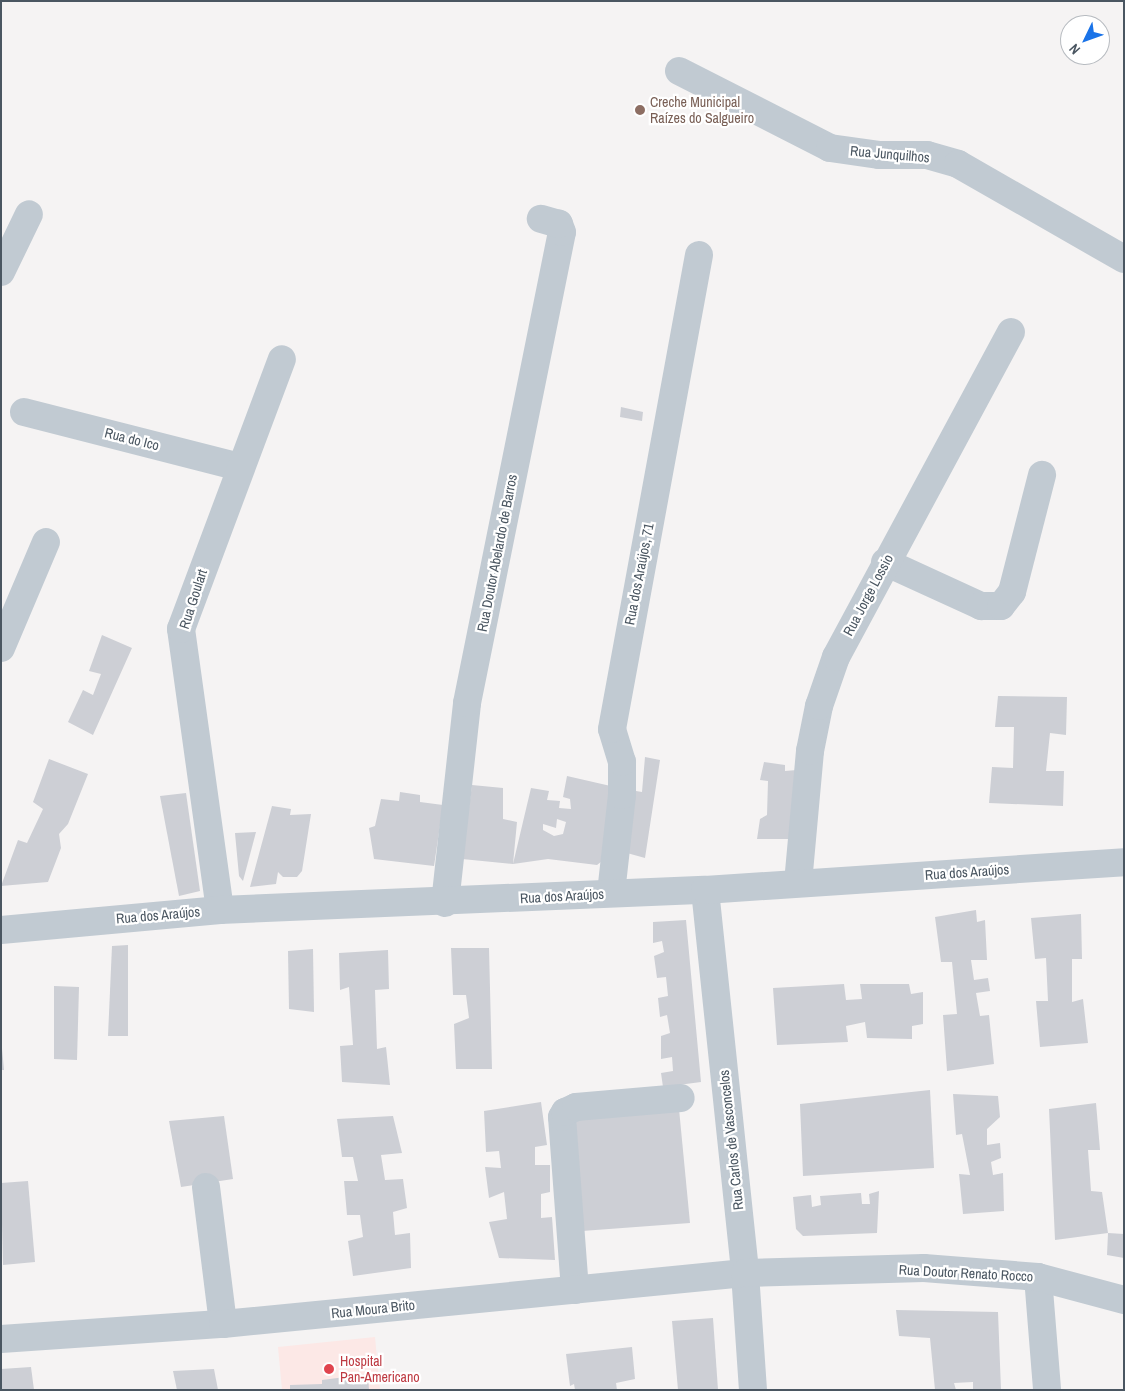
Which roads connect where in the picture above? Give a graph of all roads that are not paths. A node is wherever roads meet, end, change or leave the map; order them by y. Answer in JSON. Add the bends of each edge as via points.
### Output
{"nodes":[{"id":1,"x":679,"y":71,"type":"dead end"},
{"id":2,"x":29,"y":214,"type":"dead end"},
{"id":3,"x":541,"y":219,"type":"dead end"},
{"id":4,"x":699,"y":255,"type":"dead end"},
{"id":5,"x":1124,"y":259,"type":"edge"},
{"id":6,"x":1,"y":272,"type":"edge"},
{"id":7,"x":1011,"y":332,"type":"dead end"},
{"id":8,"x":282,"y":359,"type":"dead end"},
{"id":9,"x":24,"y":412,"type":"dead end"},
{"id":10,"x":240,"y":467,"type":"junction"},
{"id":11,"x":1042,"y":476,"type":"dead end"},
{"id":12,"x":46,"y":542,"type":"dead end"},
{"id":13,"x":885,"y":562,"type":"junction"},
{"id":14,"x":1,"y":648,"type":"edge"},
{"id":15,"x":1124,"y":862,"type":"edge"},
{"id":16,"x":798,"y":883,"type":"junction"},
{"id":17,"x":705,"y":890,"type":"junction"},
{"id":18,"x":611,"y":893,"type":"junction"},
{"id":19,"x":445,"y":903,"type":"junction"},
{"id":20,"x":220,"y":910,"type":"junction"},
{"id":21,"x":1,"y":930,"type":"edge"},
{"id":22,"x":680,"y":1098,"type":"dead end"},
{"id":23,"x":206,"y":1188,"type":"dead end"},
{"id":24,"x":745,"y":1273,"type":"junction"},
{"id":25,"x":1038,"y":1277,"type":"junction"},
{"id":26,"x":575,"y":1290,"type":"junction"},
{"id":27,"x":1124,"y":1300,"type":"edge"},
{"id":28,"x":223,"y":1324,"type":"junction"},
{"id":29,"x":1,"y":1339,"type":"edge"},
{"id":30,"x":753,"y":1390,"type":"edge"},
{"id":31,"x":1047,"y":1390,"type":"edge"}],
"edges":[{"from":1,"to":5,"type":"street","name":"Rua Junquilhos","via":[[830,148],[879,155],[927,155],[958,164],[989,178]]},
{"from":2,"to":6,"type":"street"},
{"from":3,"to":19,"type":"street","name":"Rua Doutor Abelardo de Barros","via":[[558,224],[562,232],[467,703]]},
{"from":4,"to":18,"type":"street","name":"Rua dos Araújos, 71","via":[[612,729],[622,762],[622,787]]},
{"from":7,"to":13,"type":"street","name":"Rua Jorge Lossio"},
{"from":8,"to":10,"type":"street","name":"Rua Goulart"},
{"from":9,"to":10,"type":"street","name":"Rua do Ico"},
{"from":10,"to":20,"type":"street","name":"Rua Goulart","via":[[181,629]]},
{"from":11,"to":13,"type":"street","via":[[1012,592],[1001,606],[981,606]]},
{"from":12,"to":14,"type":"street"},
{"from":13,"to":16,"type":"street","name":"Rua Jorge Lossio","via":[[836,657],[818,706],[810,751]]},
{"from":15,"to":16,"type":"street","name":"Rua dos Araújos"},
{"from":16,"to":17,"type":"street","name":"Rua dos Araújos"},
{"from":17,"to":18,"type":"street","name":"Rua dos Araújos"},
{"from":17,"to":24,"type":"street","name":"Rua Carlos de Vasconcelos"},
{"from":18,"to":19,"type":"street","name":"Rua dos Araújos"},
{"from":19,"to":20,"type":"street","name":"Rua dos Araújos"},
{"from":20,"to":21,"type":"street","name":"Rua dos Araújos"},
{"from":22,"to":26,"type":"street","via":[[576,1108],[565,1112],[562,1117]]},
{"from":23,"to":28,"type":"street"},
{"from":24,"to":25,"type":"street","name":"Rua Doutor Renato Rocco","via":[[924,1268]]},
{"from":24,"to":26,"type":"street","name":"Rua Moura Brito"},
{"from":24,"to":30,"type":"street","name":"Rua Carlos de Vasconcelos"},
{"from":25,"to":27,"type":"street","name":"Rua Doutor Renato Rocco"},
{"from":25,"to":31,"type":"street"},
{"from":26,"to":28,"type":"street","name":"Rua Moura Brito"},
{"from":28,"to":29,"type":"street","name":"Rua Moura Brito"}]}
